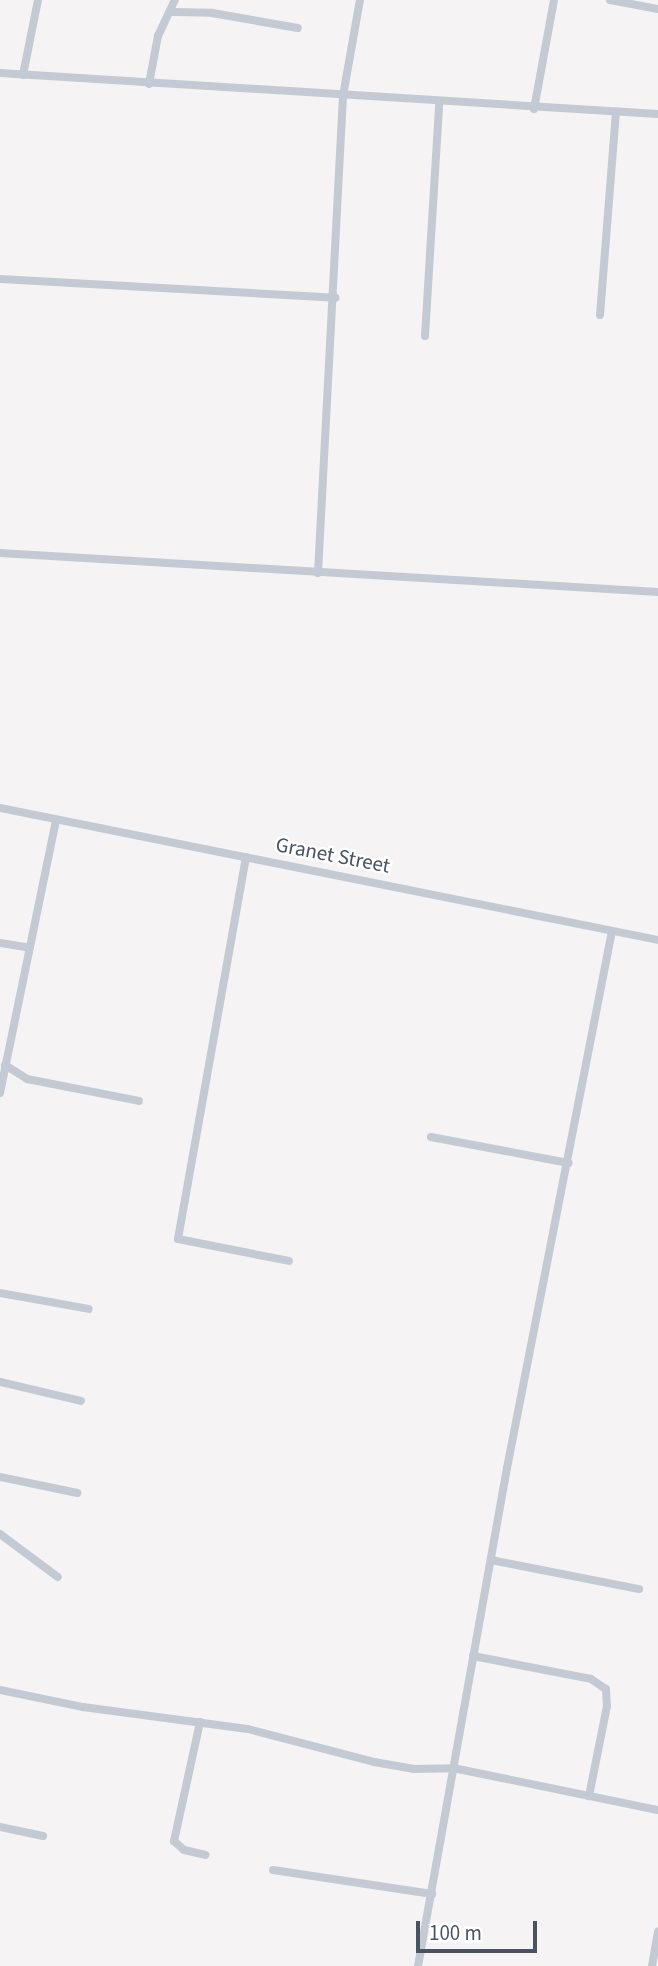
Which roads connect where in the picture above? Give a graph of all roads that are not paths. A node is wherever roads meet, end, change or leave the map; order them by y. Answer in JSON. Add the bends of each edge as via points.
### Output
{"nodes":[{"id":1,"x":38,"y":0,"type":"edge"},
{"id":2,"x":175,"y":0,"type":"edge"},
{"id":3,"x":360,"y":0,"type":"edge"},
{"id":4,"x":554,"y":0,"type":"edge"},
{"id":5,"x":610,"y":0,"type":"edge"},
{"id":6,"x":658,"y":9,"type":"edge"},
{"id":7,"x":173,"y":12,"type":"junction"},
{"id":8,"x":298,"y":28,"type":"dead end"},
{"id":9,"x":0,"y":74,"type":"edge"},
{"id":10,"x":23,"y":75,"type":"junction"},
{"id":11,"x":149,"y":84,"type":"junction"},
{"id":12,"x":343,"y":96,"type":"junction"},
{"id":13,"x":439,"y":104,"type":"junction"},
{"id":14,"x":534,"y":109,"type":"junction"},
{"id":15,"x":616,"y":111,"type":"junction"},
{"id":16,"x":658,"y":114,"type":"edge"},
{"id":17,"x":0,"y":279,"type":"edge"},
{"id":18,"x":335,"y":298,"type":"junction"},
{"id":19,"x":600,"y":315,"type":"dead end"},
{"id":20,"x":425,"y":336,"type":"dead end"},
{"id":21,"x":0,"y":553,"type":"edge"},
{"id":22,"x":318,"y":573,"type":"junction"},
{"id":23,"x":658,"y":592,"type":"edge"},
{"id":24,"x":0,"y":808,"type":"edge"},
{"id":25,"x":56,"y":820,"type":"junction"},
{"id":26,"x":246,"y":857,"type":"junction"},
{"id":27,"x":612,"y":932,"type":"junction"},
{"id":28,"x":658,"y":940,"type":"edge"},
{"id":29,"x":0,"y":943,"type":"edge"},
{"id":30,"x":30,"y":948,"type":"junction"},
{"id":31,"x":4,"y":1060,"type":"edge"},
{"id":32,"x":0,"y":1093,"type":"edge"},
{"id":33,"x":139,"y":1101,"type":"dead end"},
{"id":34,"x":431,"y":1137,"type":"dead end"},
{"id":35,"x":569,"y":1163,"type":"junction"},
{"id":36,"x":289,"y":1261,"type":"dead end"},
{"id":37,"x":0,"y":1293,"type":"edge"},
{"id":38,"x":89,"y":1309,"type":"dead end"},
{"id":39,"x":0,"y":1382,"type":"edge"},
{"id":40,"x":81,"y":1401,"type":"dead end"},
{"id":41,"x":0,"y":1477,"type":"edge"},
{"id":42,"x":77,"y":1493,"type":"dead end"},
{"id":43,"x":0,"y":1534,"type":"edge"},
{"id":44,"x":491,"y":1560,"type":"junction"},
{"id":45,"x":58,"y":1577,"type":"dead end"},
{"id":46,"x":639,"y":1589,"type":"dead end"},
{"id":47,"x":473,"y":1656,"type":"junction"},
{"id":48,"x":0,"y":1690,"type":"edge"},
{"id":49,"x":200,"y":1722,"type":"junction"},
{"id":50,"x":453,"y":1768,"type":"junction"},
{"id":51,"x":589,"y":1796,"type":"junction"},
{"id":52,"x":658,"y":1810,"type":"edge"},
{"id":53,"x":0,"y":1827,"type":"edge"},
{"id":54,"x":43,"y":1836,"type":"dead end"},
{"id":55,"x":205,"y":1854,"type":"dead end"},
{"id":56,"x":274,"y":1870,"type":"dead end"},
{"id":57,"x":432,"y":1894,"type":"junction"},
{"id":58,"x":658,"y":1932,"type":"edge"},
{"id":59,"x":418,"y":1966,"type":"edge"},
{"id":60,"x":652,"y":1966,"type":"edge"}],
"edges":[{"from":1,"to":10,"type":"street"},
{"from":2,"to":7,"type":"street"},
{"from":3,"to":12,"type":"street"},
{"from":4,"to":14,"type":"street"},
{"from":5,"to":6,"type":"street"},
{"from":7,"to":8,"type":"street","via":[[212,13]]},
{"from":7,"to":11,"type":"street","via":[[158,36]]},
{"from":9,"to":10,"type":"street"},
{"from":10,"to":11,"type":"street"},
{"from":11,"to":12,"type":"street"},
{"from":12,"to":13,"type":"street"},
{"from":12,"to":18,"type":"street"},
{"from":13,"to":14,"type":"street"},
{"from":13,"to":20,"type":"street"},
{"from":14,"to":15,"type":"street"},
{"from":15,"to":16,"type":"street"},
{"from":15,"to":19,"type":"street"},
{"from":17,"to":18,"type":"street"},
{"from":18,"to":22,"type":"street"},
{"from":21,"to":22,"type":"street"},
{"from":22,"to":23,"type":"street"},
{"from":24,"to":25,"type":"street","name":"Granet Street"},
{"from":25,"to":26,"type":"street","name":"Granet Street"},
{"from":25,"to":30,"type":"street"},
{"from":26,"to":27,"type":"street","name":"Granet Street"},
{"from":26,"to":36,"type":"street","via":[[178,1239]]},
{"from":27,"to":28,"type":"street","name":"Granet Street"},
{"from":27,"to":35,"type":"street"},
{"from":29,"to":30,"type":"street"},
{"from":30,"to":31,"type":"street"},
{"from":31,"to":32,"type":"street"},
{"from":31,"to":33,"type":"street","via":[[27,1079]]},
{"from":34,"to":35,"type":"street"},
{"from":35,"to":44,"type":"street"},
{"from":37,"to":38,"type":"street"},
{"from":39,"to":40,"type":"street"},
{"from":41,"to":42,"type":"street"},
{"from":43,"to":45,"type":"street"},
{"from":44,"to":46,"type":"street"},
{"from":44,"to":47,"type":"street"},
{"from":47,"to":50,"type":"street"},
{"from":47,"to":51,"type":"street","via":[[592,1679],[606,1689],[607,1706]]},
{"from":48,"to":49,"type":"street","via":[[83,1707]]},
{"from":49,"to":50,"type":"street","via":[[261,1732],[400,1767]]},
{"from":49,"to":55,"type":"street","via":[[174,1841],[184,1850]]},
{"from":50,"to":51,"type":"street"},
{"from":50,"to":57,"type":"street"},
{"from":51,"to":52,"type":"street"},
{"from":53,"to":54,"type":"street"},
{"from":56,"to":57,"type":"street"},
{"from":57,"to":59,"type":"street"},
{"from":58,"to":60,"type":"street"}]}
